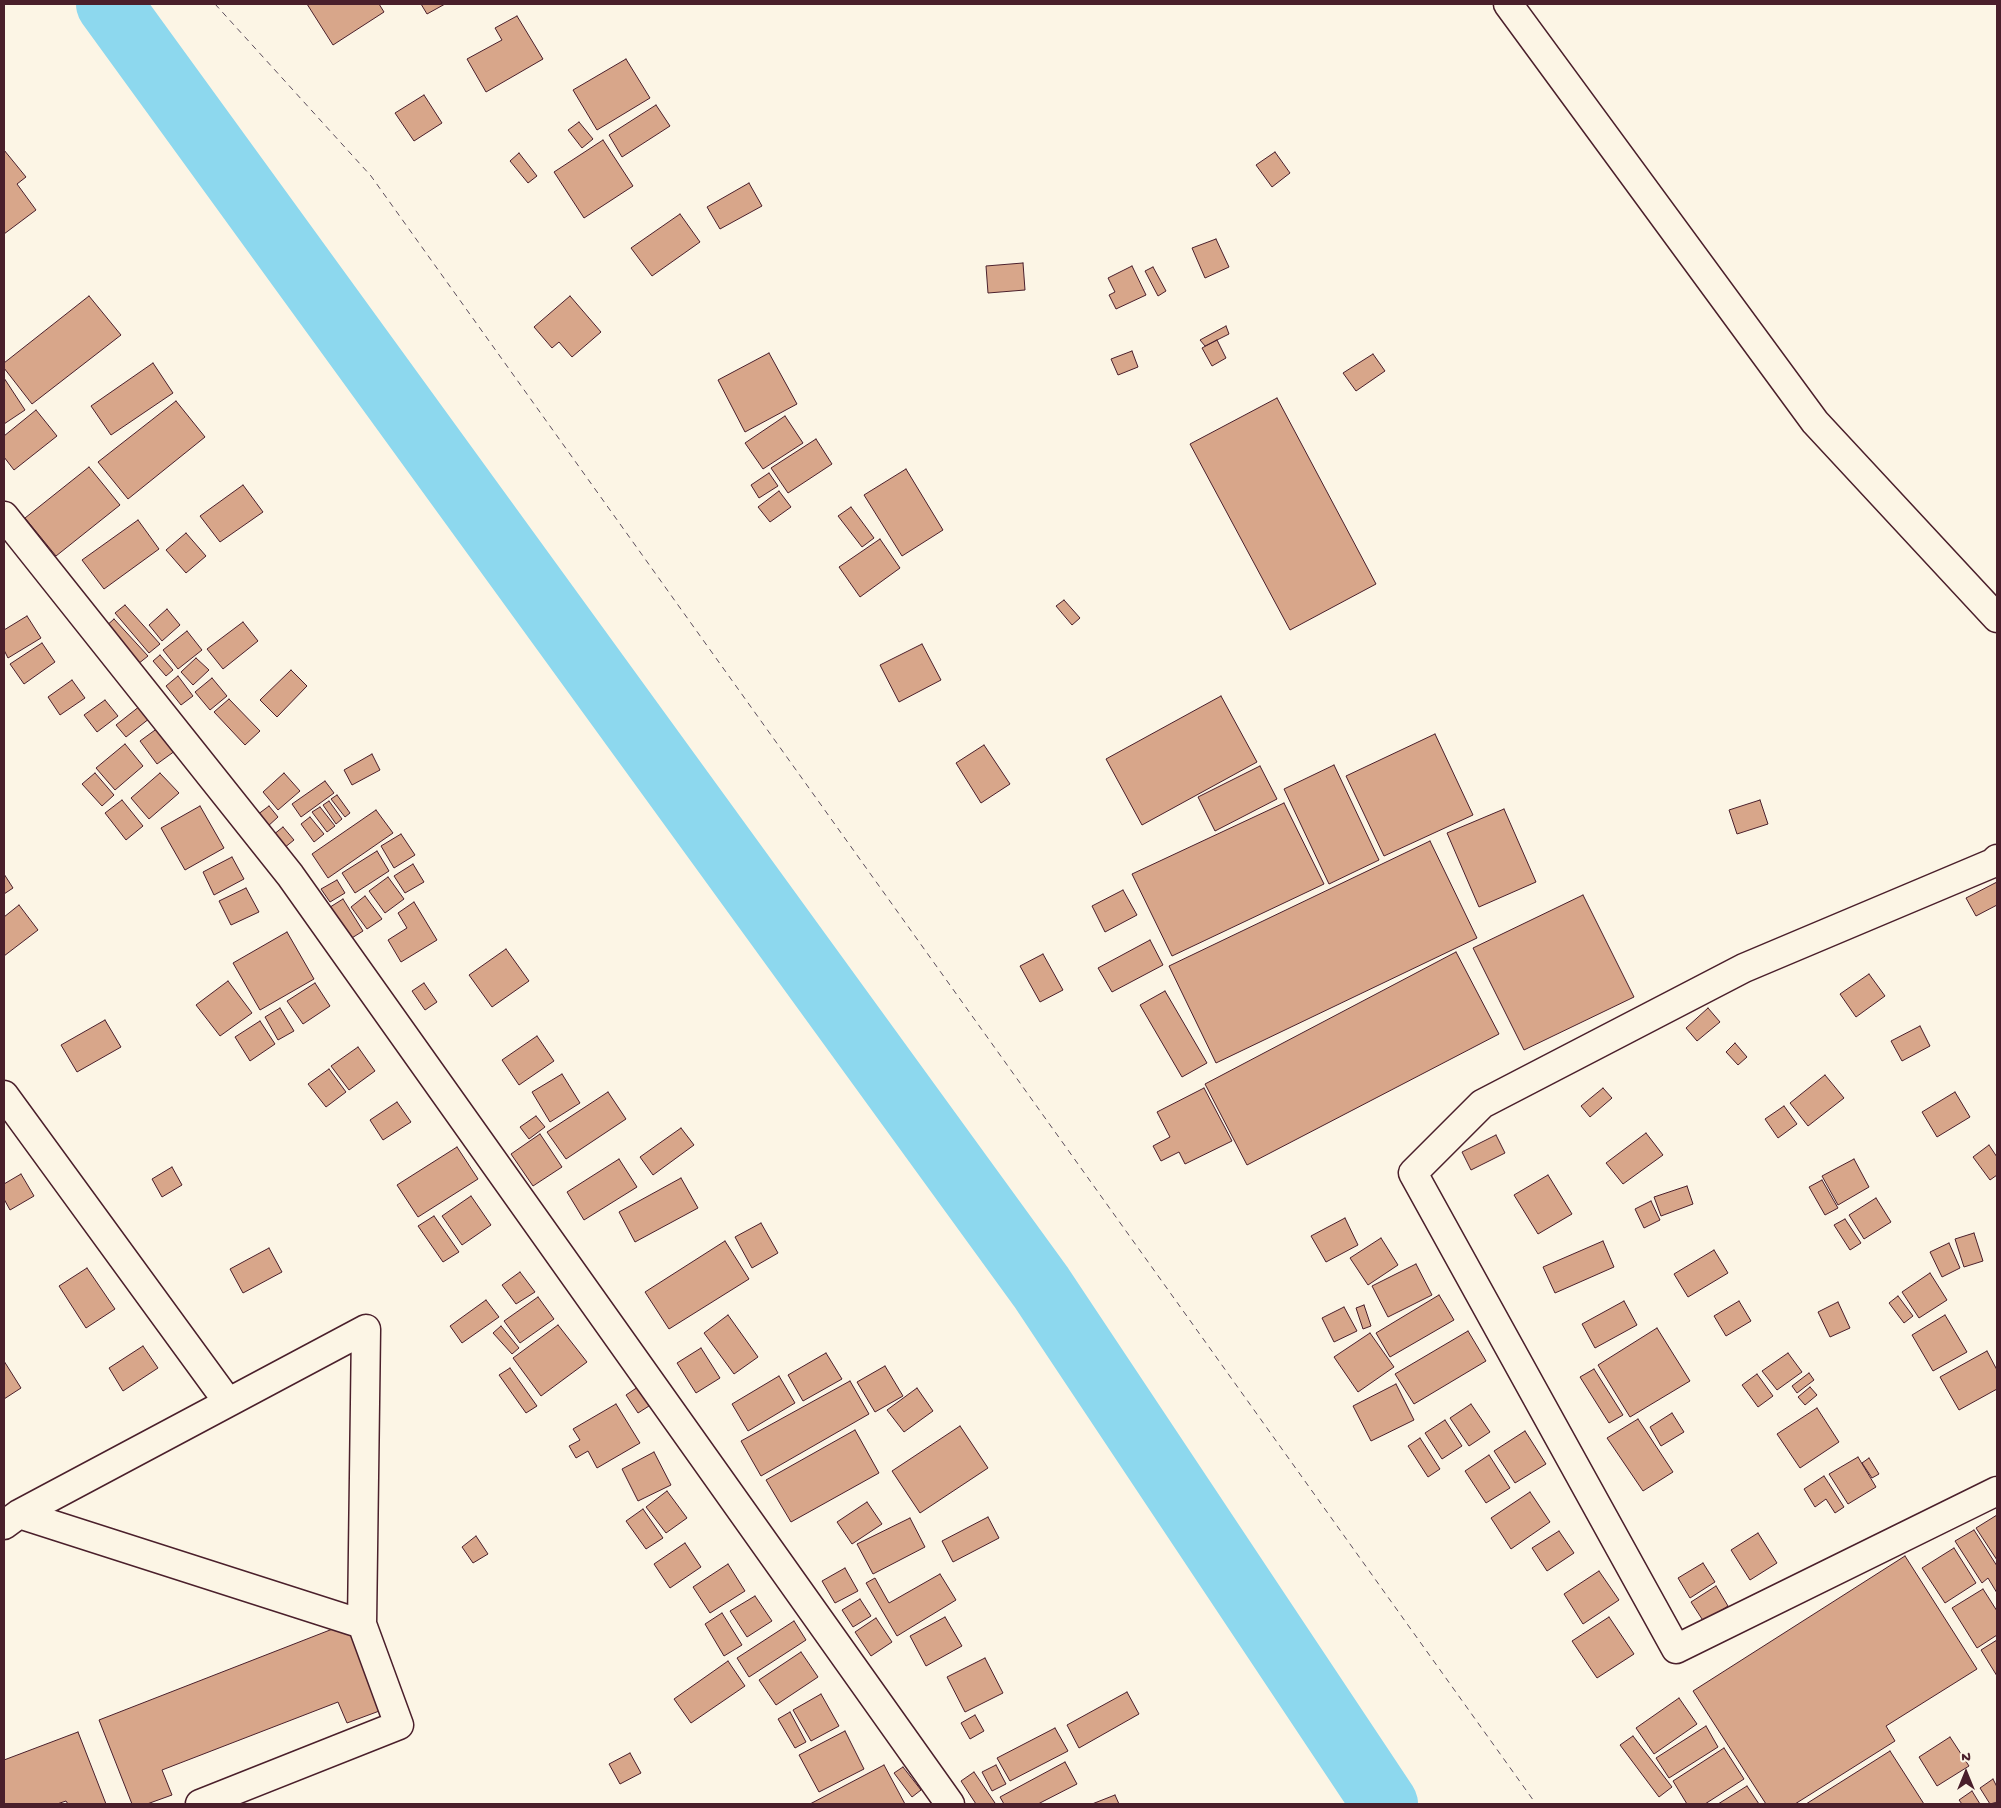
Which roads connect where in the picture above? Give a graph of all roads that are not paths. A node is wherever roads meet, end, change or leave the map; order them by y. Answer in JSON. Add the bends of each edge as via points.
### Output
{"nodes":[{"id":1,"x":1508,"y":4,"type":"edge"},
{"id":2,"x":4,"y":516,"type":"edge"},
{"id":3,"x":1997,"y":618,"type":"edge"},
{"id":4,"x":1997,"y":859,"type":"edge"},
{"id":5,"x":4,"y":1095,"type":"edge"},
{"id":6,"x":228,"y":1402,"type":"junction"},
{"id":7,"x":1997,"y":1491,"type":"edge"},
{"id":8,"x":11,"y":1520,"type":"edge"},
{"id":9,"x":362,"y":1624,"type":"junction"},
{"id":10,"x":200,"y":1804,"type":"edge"},
{"id":11,"x":950,"y":1804,"type":"edge"}],
"edges":[{"from":1,"to":3,"type":"street","via":[[1815,422]]},
{"from":2,"to":11,"type":"street","via":[[290,875]]},
{"from":4,"to":7,"type":"street","via":[[1993,864],[1744,968],[1482,1104],[1413,1173],[1676,1649]]},
{"from":5,"to":6,"type":"street"},
{"from":6,"to":8,"type":"street"},
{"from":6,"to":9,"type":"street","via":[[366,1329]]},
{"from":8,"to":9,"type":"street"},
{"from":9,"to":10,"type":"street","via":[[400,1725]]}]}
